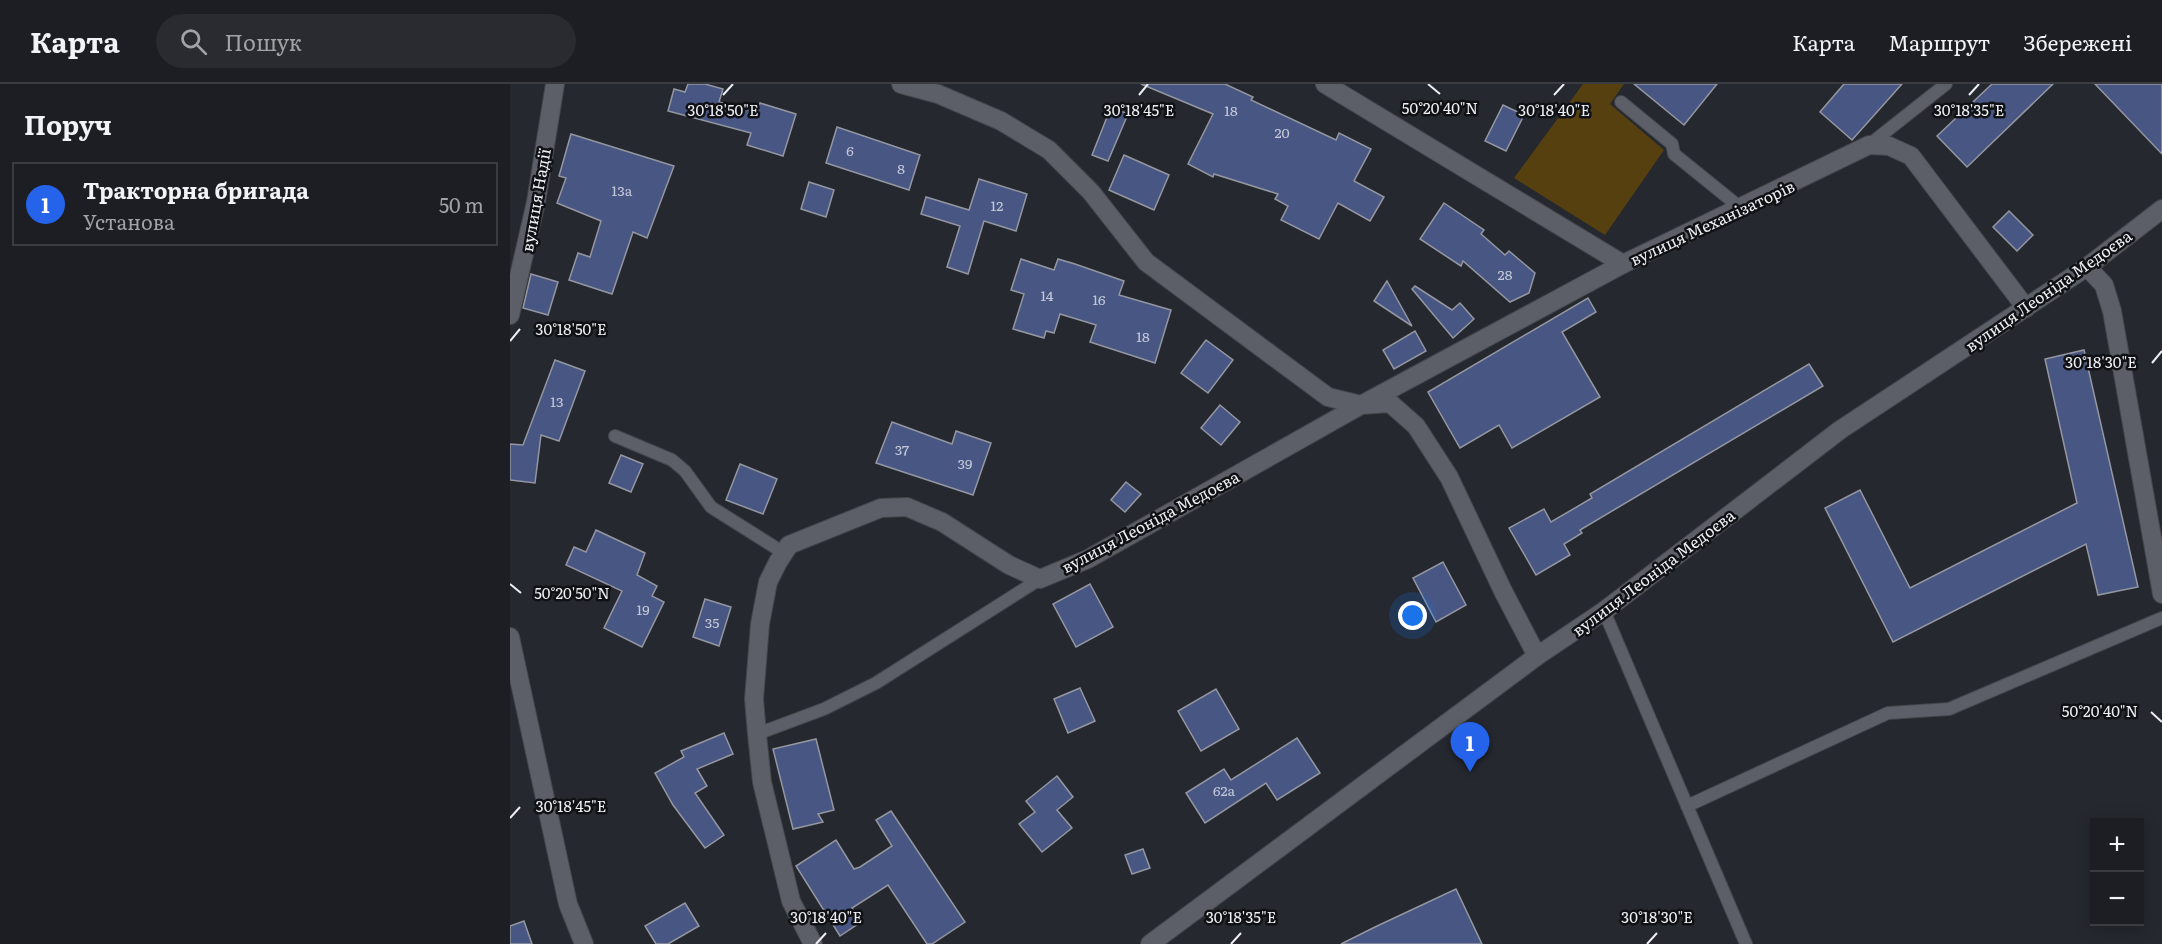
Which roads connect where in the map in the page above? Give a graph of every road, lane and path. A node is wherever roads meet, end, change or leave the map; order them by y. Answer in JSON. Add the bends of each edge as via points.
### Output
{"nodes":[{"id":1,"x":555,"y":84,"type":"edge"},
{"id":2,"x":902,"y":84,"type":"edge"},
{"id":3,"x":1325,"y":84,"type":"edge"},
{"id":4,"x":1946,"y":84,"type":"edge"},
{"id":5,"x":1621,"y":102,"type":"dead end"},
{"id":6,"x":1869,"y":145,"type":"junction"},
{"id":7,"x":1742,"y":209,"type":"junction"},
{"id":8,"x":2162,"y":209,"type":"edge"},
{"id":9,"x":1623,"y":264,"type":"junction"},
{"id":10,"x":2087,"y":267,"type":"junction"},
{"id":11,"x":2026,"y":309,"type":"junction"},
{"id":12,"x":510,"y":315,"type":"edge"},
{"id":13,"x":1361,"y":405,"type":"junction"},
{"id":14,"x":615,"y":435,"type":"dead end"},
{"id":15,"x":784,"y":553,"type":"junction"},
{"id":16,"x":1040,"y":579,"type":"junction"},
{"id":17,"x":2162,"y":592,"type":"edge"},
{"id":18,"x":1604,"y":611,"type":"junction"},
{"id":19,"x":2162,"y":618,"type":"edge"},
{"id":20,"x":510,"y":637,"type":"edge"},
{"id":21,"x":1538,"y":656,"type":"junction"},
{"id":22,"x":757,"y":734,"type":"junction"},
{"id":23,"x":1687,"y":806,"type":"junction"},
{"id":24,"x":584,"y":944,"type":"edge"},
{"id":25,"x":813,"y":944,"type":"edge"},
{"id":26,"x":1150,"y":944,"type":"edge"},
{"id":27,"x":1746,"y":944,"type":"edge"}],
"edges":[{"from":1,"to":12,"type":"street","name":"вулиця Надії","via":[[536,202]]},
{"from":2,"to":13,"type":"street","via":[[938,94],[1001,121],[1049,150],[1090,192],[1146,262],[1328,397]]},
{"from":3,"to":9,"type":"street","name":"вулиця Механізаторів"},
{"from":4,"to":6,"type":"lane"},
{"from":5,"to":7,"type":"lane","via":[[1672,144],[1674,154]]},
{"from":6,"to":7,"type":"street","name":"вулиця Механізаторів"},
{"from":6,"to":11,"type":"street","via":[[1889,146],[1911,156]]},
{"from":7,"to":9,"type":"street","name":"вулиця Механізаторів"},
{"from":8,"to":10,"type":"street","name":"вулиця Леоніда Медоєва"},
{"from":9,"to":13,"type":"street","name":"вулиця Леоніда Медоєва"},
{"from":10,"to":11,"type":"street","name":"вулиця Леоніда Медоєва"},
{"from":10,"to":17,"type":"street","via":[[2104,285],[2112,311]]},
{"from":11,"to":18,"type":"street","name":"вулиця Леоніда Медоєва","via":[[1840,430]]},
{"from":13,"to":16,"type":"street","name":"вулиця Леоніда Медоєва","via":[[1088,559]]},
{"from":13,"to":21,"type":"street","via":[[1390,403],[1416,426],[1449,477]]},
{"from":14,"to":15,"type":"lane","via":[[672,460],[711,507]]},
{"from":15,"to":16,"type":"street","via":[[789,545],[881,508],[908,507],[942,522],[1009,565]]},
{"from":15,"to":22,"type":"street","via":[[768,582],[760,624],[754,699]]},
{"from":16,"to":22,"type":"lane","via":[[876,683],[824,709]]},
{"from":18,"to":21,"type":"street","name":"вулиця Леоніда Медоєва"},
{"from":18,"to":23,"type":"lane"},
{"from":19,"to":23,"type":"lane","via":[[1949,709],[1888,713]]},
{"from":20,"to":24,"type":"street","via":[[568,904]]},
{"from":21,"to":26,"type":"street","name":"вулиця Леоніда Медоєва"},
{"from":22,"to":25,"type":"street","via":[[762,782],[791,901]]},
{"from":23,"to":27,"type":"lane"}]}
